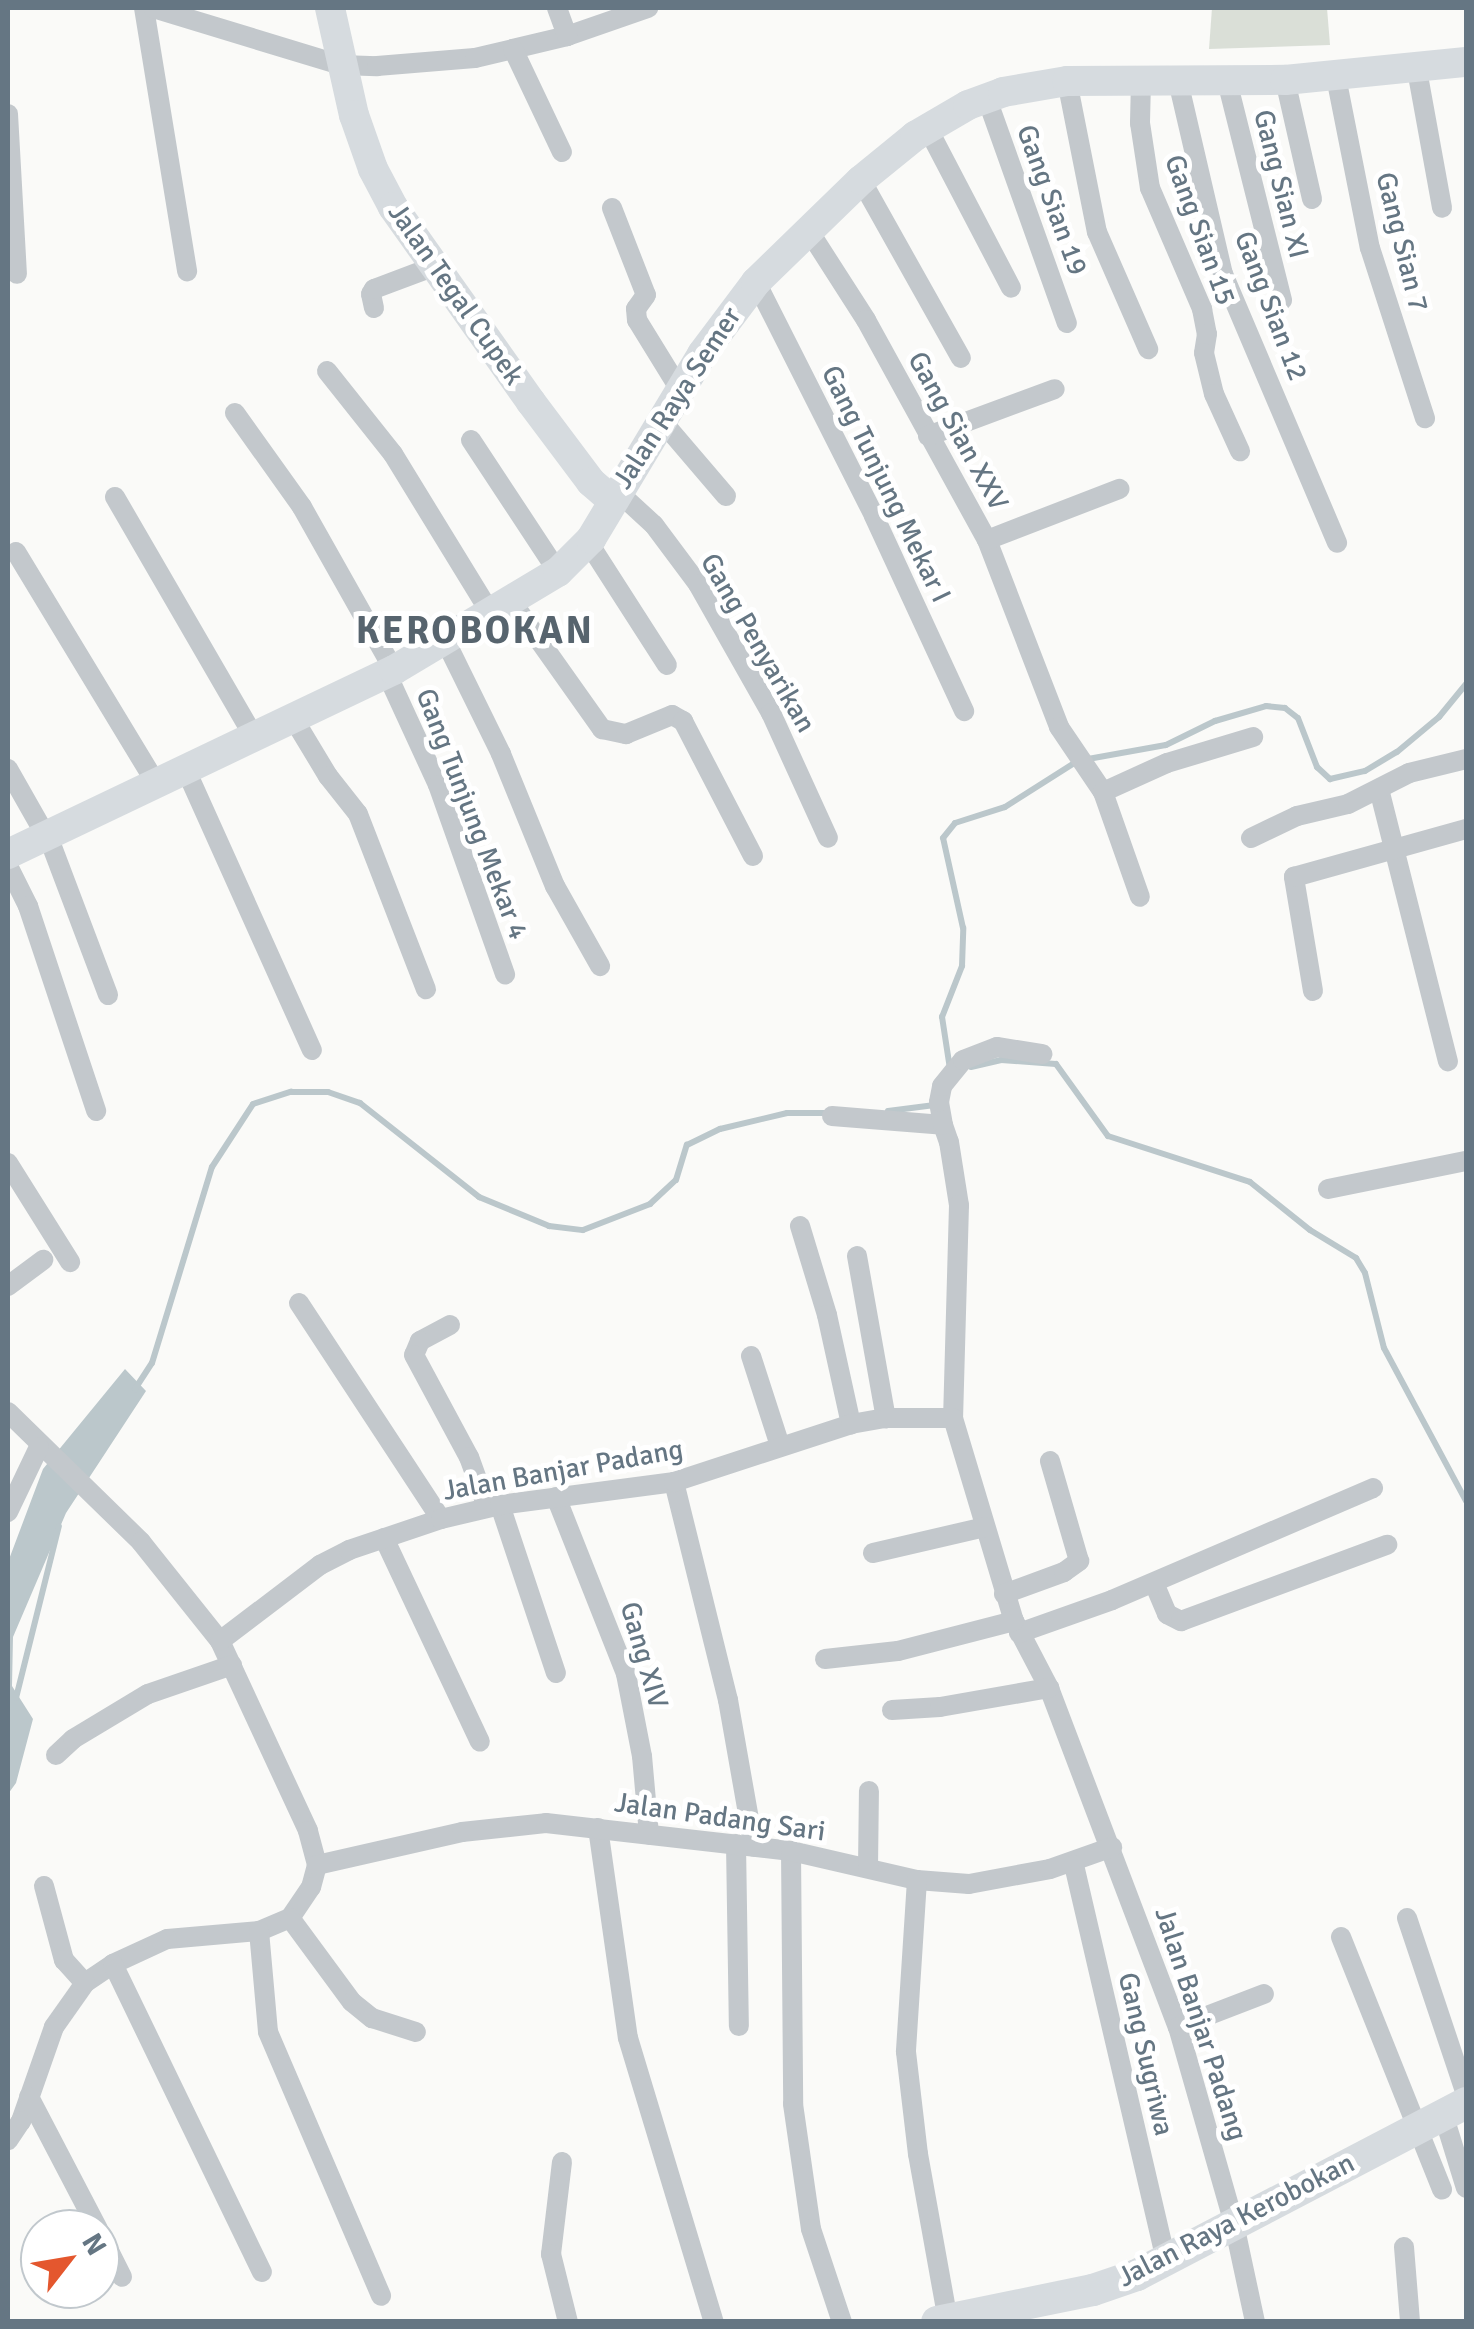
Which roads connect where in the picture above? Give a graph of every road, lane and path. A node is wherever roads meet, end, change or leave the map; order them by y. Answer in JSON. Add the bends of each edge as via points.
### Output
{"nodes":[{"id":1,"x":144,"y":8,"type":"edge"},
{"id":2,"x":153,"y":8,"type":"edge"},
{"id":3,"x":330,"y":8,"type":"edge"},
{"id":4,"x":557,"y":8,"type":"edge"},
{"id":5,"x":646,"y":8,"type":"edge"},
{"id":6,"x":194,"y":14,"type":"edge"},
{"id":7,"x":567,"y":36,"type":"junction"},
{"id":8,"x":512,"y":49,"type":"junction"},
{"id":9,"x":341,"y":65,"type":"junction"},
{"id":10,"x":1450,"y":68,"type":"edge"},
{"id":11,"x":1336,"y":77,"type":"junction"},
{"id":12,"x":1067,"y":81,"type":"junction"},
{"id":13,"x":1141,"y":81,"type":"junction"},
{"id":14,"x":1178,"y":81,"type":"junction"},
{"id":15,"x":1227,"y":81,"type":"junction"},
{"id":16,"x":1285,"y":82,"type":"junction"},
{"id":17,"x":986,"y":96,"type":"junction"},
{"id":18,"x":8,"y":114,"type":"edge"},
{"id":19,"x":928,"y":129,"type":"junction"},
{"id":20,"x":562,"y":152,"type":"dead end"},
{"id":21,"x":864,"y":185,"type":"junction"},
{"id":22,"x":1312,"y":199,"type":"dead end"},
{"id":23,"x":612,"y":208,"type":"dead end"},
{"id":24,"x":1442,"y":208,"type":"dead end"},
{"id":25,"x":807,"y":228,"type":"junction"},
{"id":26,"x":435,"y":266,"type":"junction"},
{"id":27,"x":187,"y":272,"type":"dead end"},
{"id":28,"x":17,"y":274,"type":"dead end"},
{"id":29,"x":756,"y":282,"type":"junction"},
{"id":30,"x":1010,"y":288,"type":"dead end"},
{"id":31,"x":1282,"y":300,"type":"dead end"},
{"id":32,"x":374,"y":308,"type":"dead end"},
{"id":33,"x":1067,"y":323,"type":"dead end"},
{"id":34,"x":1148,"y":350,"type":"dead end"},
{"id":35,"x":961,"y":358,"type":"dead end"},
{"id":36,"x":327,"y":371,"type":"dead end"},
{"id":37,"x":1055,"y":388,"type":"dead end"},
{"id":38,"x":680,"y":390,"type":"junction"},
{"id":39,"x":235,"y":413,"type":"dead end"},
{"id":40,"x":1424,"y":418,"type":"dead end"},
{"id":41,"x":661,"y":420,"type":"junction"},
{"id":42,"x":928,"y":436,"type":"junction"},
{"id":43,"x":471,"y":440,"type":"dead end"},
{"id":44,"x":1240,"y":451,"type":"dead end"},
{"id":45,"x":1119,"y":490,"type":"dead end"},
{"id":46,"x":615,"y":496,"type":"junction"},
{"id":47,"x":726,"y":496,"type":"dead end"},
{"id":48,"x":114,"y":497,"type":"dead end"},
{"id":49,"x":987,"y":540,"type":"junction"},
{"id":50,"x":588,"y":542,"type":"junction"},
{"id":51,"x":1337,"y":542,"type":"dead end"},
{"id":52,"x":16,"y":552,"type":"dead end"},
{"id":53,"x":558,"y":572,"type":"junction"},
{"id":54,"x":502,"y":608,"type":"junction"},
{"id":55,"x":445,"y":640,"type":"junction"},
{"id":56,"x":668,"y":665,"type":"dead end"},
{"id":57,"x":390,"y":672,"type":"junction"},
{"id":58,"x":964,"y":711,"type":"dead end"},
{"id":59,"x":294,"y":718,"type":"junction"},
{"id":60,"x":1252,"y":737,"type":"dead end"},
{"id":61,"x":254,"y":738,"type":"junction"},
{"id":62,"x":1466,"y":760,"type":"edge"},
{"id":63,"x":8,"y":769,"type":"edge"},
{"id":64,"x":186,"y":770,"type":"junction"},
{"id":65,"x":157,"y":785,"type":"junction"},
{"id":66,"x":1378,"y":789,"type":"junction"},
{"id":67,"x":1103,"y":792,"type":"junction"},
{"id":68,"x":1466,"y":829,"type":"edge"},
{"id":69,"x":47,"y":836,"type":"junction"},
{"id":70,"x":828,"y":838,"type":"dead end"},
{"id":71,"x":1251,"y":838,"type":"dead end"},
{"id":72,"x":1393,"y":847,"type":"junction"},
{"id":73,"x":8,"y":854,"type":"edge"},
{"id":74,"x":754,"y":856,"type":"dead end"},
{"id":75,"x":8,"y":866,"type":"edge"},
{"id":76,"x":1140,"y":897,"type":"dead end"},
{"id":77,"x":600,"y":966,"type":"dead end"},
{"id":78,"x":505,"y":974,"type":"dead end"},
{"id":79,"x":426,"y":989,"type":"dead end"},
{"id":80,"x":1313,"y":992,"type":"dead end"},
{"id":81,"x":108,"y":995,"type":"dead end"},
{"id":82,"x":312,"y":1050,"type":"dead end"},
{"id":83,"x":1042,"y":1054,"type":"dead end"},
{"id":84,"x":1448,"y":1061,"type":"dead end"},
{"id":85,"x":96,"y":1111,"type":"dead end"},
{"id":86,"x":832,"y":1116,"type":"dead end"},
{"id":87,"x":943,"y":1126,"type":"junction"},
{"id":88,"x":1466,"y":1161,"type":"edge"},
{"id":89,"x":8,"y":1162,"type":"edge"},
{"id":90,"x":1328,"y":1189,"type":"dead end"},
{"id":91,"x":800,"y":1226,"type":"dead end"},
{"id":92,"x":857,"y":1256,"type":"dead end"},
{"id":93,"x":43,"y":1260,"type":"dead end"},
{"id":94,"x":70,"y":1262,"type":"dead end"},
{"id":95,"x":8,"y":1286,"type":"edge"},
{"id":96,"x":299,"y":1304,"type":"dead end"},
{"id":97,"x":450,"y":1326,"type":"dead end"},
{"id":98,"x":751,"y":1356,"type":"dead end"},
{"id":99,"x":8,"y":1412,"type":"edge"},
{"id":100,"x":886,"y":1418,"type":"junction"},
{"id":101,"x":953,"y":1418,"type":"junction"},
{"id":102,"x":851,"y":1424,"type":"junction"},
{"id":103,"x":780,"y":1446,"type":"junction"},
{"id":104,"x":45,"y":1452,"type":"junction"},
{"id":105,"x":1050,"y":1461,"type":"dead end"},
{"id":106,"x":674,"y":1482,"type":"junction"},
{"id":107,"x":1373,"y":1488,"type":"dead end"},
{"id":108,"x":556,"y":1498,"type":"junction"},
{"id":109,"x":493,"y":1506,"type":"junction"},
{"id":110,"x":8,"y":1512,"type":"edge"},
{"id":111,"x":441,"y":1519,"type":"junction"},
{"id":112,"x":984,"y":1527,"type":"junction"},
{"id":113,"x":384,"y":1538,"type":"junction"},
{"id":114,"x":1387,"y":1545,"type":"dead end"},
{"id":115,"x":874,"y":1554,"type":"dead end"},
{"id":116,"x":1154,"y":1583,"type":"junction"},
{"id":117,"x":1004,"y":1594,"type":"junction"},
{"id":118,"x":1016,"y":1627,"type":"junction"},
{"id":119,"x":220,"y":1641,"type":"junction"},
{"id":120,"x":825,"y":1659,"type":"dead end"},
{"id":121,"x":232,"y":1665,"type":"junction"},
{"id":122,"x":556,"y":1673,"type":"dead end"},
{"id":123,"x":1049,"y":1688,"type":"junction"},
{"id":124,"x":892,"y":1710,"type":"dead end"},
{"id":125,"x":480,"y":1742,"type":"dead end"},
{"id":126,"x":56,"y":1756,"type":"dead end"},
{"id":127,"x":869,"y":1791,"type":"dead end"},
{"id":128,"x":598,"y":1828,"type":"junction"},
{"id":129,"x":649,"y":1835,"type":"junction"},
{"id":130,"x":745,"y":1846,"type":"junction"},
{"id":131,"x":1112,"y":1847,"type":"junction"},
{"id":132,"x":792,"y":1851,"type":"junction"},
{"id":133,"x":318,"y":1864,"type":"junction"},
{"id":134,"x":1074,"y":1865,"type":"dead end"},
{"id":135,"x":868,"y":1868,"type":"junction"},
{"id":136,"x":916,"y":1880,"type":"junction"},
{"id":137,"x":44,"y":1886,"type":"dead end"},
{"id":138,"x":290,"y":1918,"type":"junction"},
{"id":139,"x":1407,"y":1918,"type":"dead end"},
{"id":140,"x":258,"y":1931,"type":"junction"},
{"id":141,"x":1341,"y":1937,"type":"dead end"},
{"id":142,"x":113,"y":1964,"type":"junction"},
{"id":143,"x":85,"y":1983,"type":"junction"},
{"id":144,"x":1264,"y":1994,"type":"dead end"},
{"id":145,"x":739,"y":2026,"type":"dead end"},
{"id":146,"x":1178,"y":2026,"type":"junction"},
{"id":147,"x":416,"y":2032,"type":"dead end"},
{"id":148,"x":29,"y":2098,"type":"junction"},
{"id":149,"x":1449,"y":2110,"type":"edge"},
{"id":150,"x":8,"y":2140,"type":"edge"},
{"id":151,"x":562,"y":2162,"type":"dead end"},
{"id":152,"x":1466,"y":2188,"type":"edge"},
{"id":153,"x":1442,"y":2190,"type":"dead end"},
{"id":154,"x":87,"y":2209,"type":"edge"},
{"id":155,"x":1234,"y":2224,"type":"junction"},
{"id":156,"x":1404,"y":2246,"type":"dead end"},
{"id":157,"x":1165,"y":2254,"type":"dead end"},
{"id":158,"x":262,"y":2272,"type":"dead end"},
{"id":159,"x":120,"y":2273,"type":"edge"},
{"id":160,"x":122,"y":2277,"type":"dead end"},
{"id":161,"x":381,"y":2296,"type":"dead end"},
{"id":162,"x":942,"y":2320,"type":"edge"},
{"id":163,"x":568,"y":2322,"type":"edge"},
{"id":164,"x":714,"y":2322,"type":"edge"},
{"id":165,"x":842,"y":2322,"type":"edge"},
{"id":166,"x":1255,"y":2322,"type":"edge"},
{"id":167,"x":1410,"y":2322,"type":"edge"}],
"edges":[{"from":1,"to":27,"type":"street"},
{"from":2,"to":6,"type":"street"},
{"from":3,"to":9,"type":"street","name":"Jalan Tegal Cupek"},
{"from":4,"to":7,"type":"street"},
{"from":5,"to":7,"type":"street"},
{"from":6,"to":9,"type":"street"},
{"from":7,"to":8,"type":"street"},
{"from":8,"to":9,"type":"street","via":[[475,58]]},
{"from":8,"to":20,"type":"street"},
{"from":9,"to":26,"type":"street","name":"Jalan Tegal Cupek","via":[[373,170]]},
{"from":10,"to":11,"type":"street","name":"Jalan Raya Semer"},
{"from":10,"to":24,"type":"street"},
{"from":11,"to":16,"type":"street","name":"Jalan Raya Semer"},
{"from":11,"to":40,"type":"street","name":"Gang Sian 7","via":[[1370,248]]},
{"from":12,"to":13,"type":"street","name":"Jalan Raya Semer"},
{"from":12,"to":17,"type":"street","name":"Jalan Raya Semer"},
{"from":12,"to":34,"type":"street","via":[[1096,232]]},
{"from":13,"to":14,"type":"street","name":"Jalan Raya Semer"},
{"from":13,"to":44,"type":"street","name":"Gang Sian 15","via":[[1150,188],[1202,309],[1214,394]]},
{"from":14,"to":15,"type":"street","name":"Jalan Raya Semer"},
{"from":14,"to":51,"type":"street","name":"Gang Sian 12","via":[[1223,274]]},
{"from":15,"to":16,"type":"street","name":"Jalan Raya Semer"},
{"from":15,"to":31,"type":"street","name":"Gang Sian XI"},
{"from":16,"to":22,"type":"street"},
{"from":17,"to":19,"type":"street","name":"Jalan Raya Semer"},
{"from":17,"to":33,"type":"street","name":"Gang Sian 19"},
{"from":18,"to":28,"type":"street"},
{"from":19,"to":21,"type":"street","name":"Jalan Raya Semer"},
{"from":19,"to":30,"type":"street"},
{"from":21,"to":25,"type":"street","name":"Jalan Raya Semer"},
{"from":21,"to":35,"type":"street"},
{"from":23,"to":38,"type":"street","via":[[646,295],[637,320]]},
{"from":25,"to":29,"type":"street","name":"Jalan Raya Semer"},
{"from":25,"to":42,"type":"street","name":"Gang Sian XXV"},
{"from":26,"to":32,"type":"street","via":[[374,290]]},
{"from":26,"to":46,"type":"street","name":"Jalan Tegal Cupek","via":[[574,460]]},
{"from":29,"to":38,"type":"street","name":"Jalan Raya Semer"},
{"from":29,"to":58,"type":"street","name":"Gang Tunjung Mekar I"},
{"from":36,"to":54,"type":"street"},
{"from":37,"to":42,"type":"street"},
{"from":38,"to":41,"type":"street","name":"Jalan Raya Semer"},
{"from":39,"to":57,"type":"street","name":"Gang Tunjung Mekar 4","via":[[302,507]]},
{"from":41,"to":46,"type":"street","name":"Jalan Raya Semer"},
{"from":41,"to":47,"type":"street"},
{"from":42,"to":49,"type":"street","name":"Gang Sian XXV"},
{"from":43,"to":53,"type":"street"},
{"from":45,"to":49,"type":"street","name":"Gang Sian XXV"},
{"from":46,"to":50,"type":"street","name":"Jalan Raya Semer"},
{"from":46,"to":70,"type":"street","name":"Gang Penyarikan","via":[[654,525],[698,584],[771,713]]},
{"from":48,"to":61,"type":"street"},
{"from":49,"to":67,"type":"street","via":[[1059,726]]},
{"from":50,"to":53,"type":"street","name":"Jalan Raya Semer"},
{"from":50,"to":56,"type":"street"},
{"from":52,"to":65,"type":"street"},
{"from":53,"to":54,"type":"street","name":"Jalan Raya Semer"},
{"from":54,"to":55,"type":"street","name":"Jalan Raya Semer"},
{"from":54,"to":74,"type":"street","via":[[602,729],[626,734],[672,716],[683,721]]},
{"from":55,"to":57,"type":"street","name":"Jalan Raya Semer"},
{"from":55,"to":77,"type":"street","via":[[555,886]]},
{"from":57,"to":59,"type":"street","name":"Jalan Raya Semer"},
{"from":57,"to":78,"type":"street","name":"Gang Tunjung Mekar 4"},
{"from":59,"to":61,"type":"street","name":"Jalan Raya Semer"},
{"from":59,"to":79,"type":"street","via":[[358,814]]},
{"from":60,"to":67,"type":"street","via":[[1167,763]]},
{"from":61,"to":64,"type":"street","name":"Jalan Raya Semer"},
{"from":62,"to":66,"type":"street"},
{"from":63,"to":69,"type":"street"},
{"from":64,"to":65,"type":"street","name":"Jalan Raya Semer"},
{"from":64,"to":82,"type":"street"},
{"from":65,"to":69,"type":"street","name":"Jalan Raya Semer"},
{"from":66,"to":71,"type":"street"},
{"from":66,"to":72,"type":"street"},
{"from":67,"to":76,"type":"street"},
{"from":68,"to":72,"type":"street"},
{"from":69,"to":73,"type":"street","name":"Jalan Raya Semer"},
{"from":69,"to":81,"type":"street"},
{"from":72,"to":80,"type":"street","via":[[1294,877]]},
{"from":72,"to":84,"type":"street"},
{"from":75,"to":85,"type":"street","via":[[28,906]]},
{"from":83,"to":87,"type":"street","via":[[997,1048],[963,1060],[940,1094]]},
{"from":86,"to":87,"type":"street"},
{"from":87,"to":101,"type":"street","via":[[959,1206]]},
{"from":88,"to":90,"type":"street"},
{"from":89,"to":94,"type":"street"},
{"from":91,"to":102,"type":"street"},
{"from":92,"to":100,"type":"street"},
{"from":93,"to":95,"type":"street"},
{"from":96,"to":111,"type":"street"},
{"from":97,"to":109,"type":"street","via":[[420,1341],[414,1354]]},
{"from":98,"to":103,"type":"street"},
{"from":99,"to":104,"type":"street"},
{"from":100,"to":101,"type":"street","name":"Jalan Banjar Padang"},
{"from":100,"to":102,"type":"street","name":"Jalan Banjar Padang"},
{"from":101,"to":112,"type":"street","name":"Jalan Banjar Padang"},
{"from":102,"to":103,"type":"street","name":"Jalan Banjar Padang"},
{"from":103,"to":106,"type":"street","name":"Jalan Banjar Padang"},
{"from":104,"to":110,"type":"street"},
{"from":104,"to":119,"type":"street","via":[[141,1542]]},
{"from":105,"to":117,"type":"street","via":[[1078,1561]]},
{"from":106,"to":108,"type":"street","name":"Jalan Banjar Padang"},
{"from":106,"to":130,"type":"street","via":[[728,1700]]},
{"from":107,"to":116,"type":"street"},
{"from":108,"to":109,"type":"street","name":"Jalan Banjar Padang"},
{"from":108,"to":129,"type":"street","name":"Gang XIV","via":[[626,1674]]},
{"from":109,"to":111,"type":"street","name":"Jalan Banjar Padang"},
{"from":109,"to":122,"type":"street"},
{"from":111,"to":113,"type":"street","name":"Jalan Banjar Padang"},
{"from":112,"to":115,"type":"street"},
{"from":112,"to":117,"type":"street","name":"Jalan Banjar Padang"},
{"from":113,"to":119,"type":"street","name":"Jalan Banjar Padang","via":[[320,1565]]},
{"from":113,"to":125,"type":"street"},
{"from":114,"to":116,"type":"street","via":[[1182,1621],[1168,1614]]},
{"from":116,"to":118,"type":"street"},
{"from":117,"to":118,"type":"street","name":"Jalan Banjar Padang"},
{"from":118,"to":120,"type":"street","via":[[898,1652]]},
{"from":118,"to":123,"type":"street","name":"Jalan Banjar Padang"},
{"from":119,"to":121,"type":"street"},
{"from":121,"to":126,"type":"street","via":[[148,1694],[72,1739]]},
{"from":121,"to":133,"type":"street"},
{"from":123,"to":124,"type":"street"},
{"from":123,"to":131,"type":"street","name":"Jalan Banjar Padang"},
{"from":127,"to":135,"type":"street"},
{"from":128,"to":129,"type":"street","name":"Jalan Padang Sari"},
{"from":128,"to":133,"type":"street","name":"Jalan Padang Sari","via":[[546,1822],[480,1830]]},
{"from":128,"to":164,"type":"street","via":[[628,2038]]},
{"from":129,"to":130,"type":"street","name":"Jalan Padang Sari"},
{"from":130,"to":132,"type":"street","name":"Jalan Padang Sari"},
{"from":130,"to":145,"type":"street"},
{"from":131,"to":136,"type":"street","name":"Jalan Padang Sari","via":[[1009,1878],[969,1884]]},
{"from":131,"to":146,"type":"street","name":"Jalan Banjar Padang"},
{"from":132,"to":135,"type":"street","name":"Jalan Padang Sari"},
{"from":132,"to":165,"type":"street","via":[[792,2104],[811,2229]]},
{"from":133,"to":138,"type":"street"},
{"from":134,"to":157,"type":"street","name":"Gang Sugriwa"},
{"from":135,"to":136,"type":"street","name":"Jalan Padang Sari"},
{"from":136,"to":162,"type":"street","via":[[906,2052]]},
{"from":137,"to":143,"type":"street","via":[[64,1960]]},
{"from":138,"to":140,"type":"street"},
{"from":138,"to":147,"type":"street","via":[[352,2002],[372,2018]]},
{"from":139,"to":149,"type":"street"},
{"from":140,"to":142,"type":"street","via":[[167,1939]]},
{"from":140,"to":161,"type":"street","via":[[268,2032]]},
{"from":141,"to":149,"type":"street"},
{"from":142,"to":143,"type":"street"},
{"from":142,"to":158,"type":"street"},
{"from":143,"to":148,"type":"street","via":[[54,2027]]},
{"from":144,"to":146,"type":"street"},
{"from":146,"to":155,"type":"street","name":"Jalan Banjar Padang"},
{"from":148,"to":150,"type":"street"},
{"from":148,"to":154,"type":"street"},
{"from":149,"to":152,"type":"street"},
{"from":149,"to":153,"type":"street"},
{"from":149,"to":155,"type":"main road","name":"Jalan Raya Kerobokan"},
{"from":151,"to":163,"type":"street","via":[[552,2254]]},
{"from":155,"to":162,"type":"main road","name":"Jalan Raya Kerobokan","via":[[1137,2275],[1093,2290]]},
{"from":155,"to":166,"type":"street","name":"Jalan Banjar Padang"},
{"from":156,"to":167,"type":"street"},
{"from":159,"to":160,"type":"street"}]}
